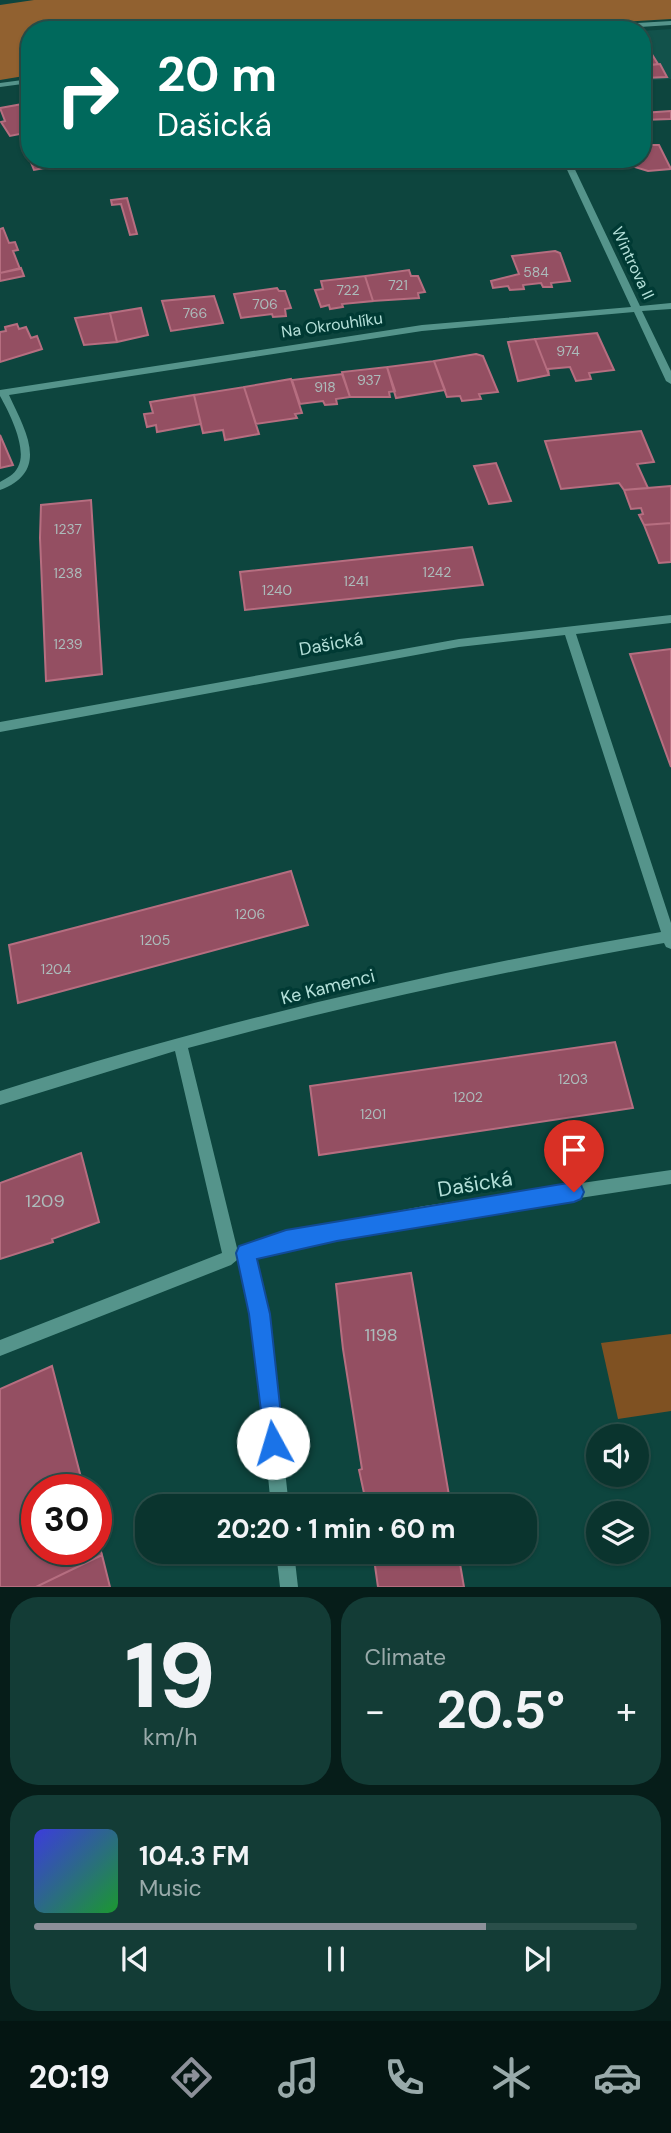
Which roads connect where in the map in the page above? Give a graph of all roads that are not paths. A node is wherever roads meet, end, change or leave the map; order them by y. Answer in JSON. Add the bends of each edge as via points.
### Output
{"nodes":[{"id":1,"x":671,"y":23,"type":"edge"},
{"id":2,"x":651,"y":24,"type":"edge"},
{"id":3,"x":21,"y":82,"type":"edge"},
{"id":4,"x":0,"y":85,"type":"edge"},
{"id":5,"x":570,"y":168,"type":"edge"},
{"id":6,"x":671,"y":306,"type":"edge"},
{"id":7,"x":637,"y":308,"type":"junction"},
{"id":8,"x":671,"y":381,"type":"edge"},
{"id":9,"x":2,"y":393,"type":"edge"},
{"id":10,"x":0,"y":486,"type":"edge"},
{"id":11,"x":671,"y":619,"type":"edge"},
{"id":12,"x":569,"y":630,"type":"junction"},
{"id":13,"x":0,"y":727,"type":"edge"},
{"id":14,"x":670,"y":939,"type":"edge"},
{"id":15,"x":180,"y":1043,"type":"junction"},
{"id":16,"x":0,"y":1098,"type":"edge"},
{"id":17,"x":671,"y":1177,"type":"edge"},
{"id":18,"x":238,"y":1255,"type":"junction"},
{"id":19,"x":0,"y":1348,"type":"edge"},
{"id":20,"x":279,"y":1494,"type":"edge"},
{"id":21,"x":286,"y":1564,"type":"edge"},
{"id":22,"x":289,"y":1587,"type":"edge"}],
"edges":[{"from":1,"to":2,"type":"street"},
{"from":3,"to":4,"type":"street"},
{"from":5,"to":7,"type":"street","name":"Wintrova II"},
{"from":6,"to":7,"type":"street","name":"Na Okrouhlíku"},
{"from":7,"to":8,"type":"street","name":"Wintrova II"},
{"from":7,"to":9,"type":"street","name":"Na Okrouhlíku","via":[[422,328]]},
{"from":9,"to":10,"type":"street","via":[[27,451],[27,463],[22,473]]},
{"from":11,"to":12,"type":"street","name":"Dašická"},
{"from":12,"to":13,"type":"street","name":"Dašická","via":[[458,643]]},
{"from":12,"to":14,"type":"street"},
{"from":14,"to":15,"type":"street","name":"Ke Kamenci","via":[[416,985]]},
{"from":15,"to":16,"type":"street","name":"Ke Kamenci"},
{"from":15,"to":18,"type":"street","via":[[218,1214]]},
{"from":17,"to":18,"type":"street","name":"Dašická","via":[[424,1214],[286,1240]]},
{"from":18,"to":19,"type":"street","name":"Dašická"},
{"from":18,"to":20,"type":"street","via":[[260,1314]]},
{"from":21,"to":22,"type":"street"}]}
